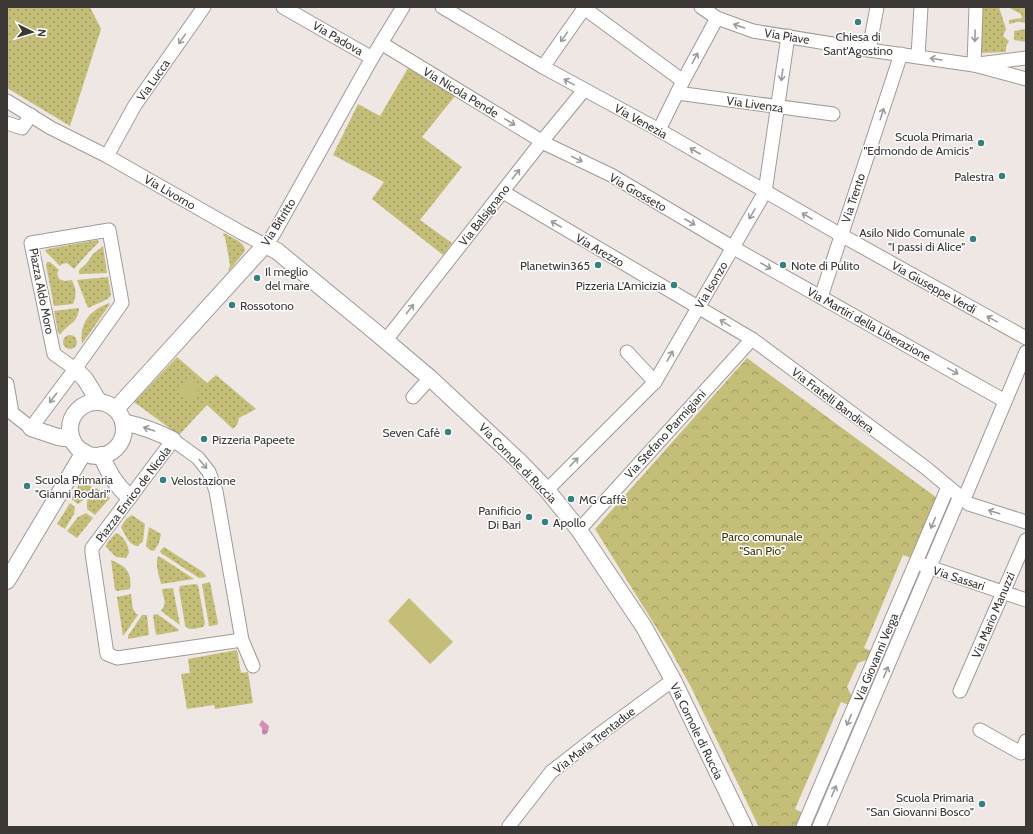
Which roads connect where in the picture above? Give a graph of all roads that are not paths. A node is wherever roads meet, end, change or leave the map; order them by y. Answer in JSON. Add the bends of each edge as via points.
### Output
{"nodes":[{"id":1,"x":204,"y":7,"type":"edge"},
{"id":2,"x":283,"y":7,"type":"edge"},
{"id":3,"x":403,"y":7,"type":"edge"},
{"id":4,"x":442,"y":7,"type":"edge"},
{"id":5,"x":701,"y":7,"type":"edge"},
{"id":6,"x":877,"y":7,"type":"edge"},
{"id":7,"x":921,"y":7,"type":"edge"},
{"id":8,"x":976,"y":7,"type":"edge"},
{"id":9,"x":585,"y":8,"type":"edge"},
{"id":10,"x":717,"y":18,"type":"junction"},
{"id":11,"x":788,"y":36,"type":"junction"},
{"id":12,"x":381,"y":43,"type":"junction"},
{"id":13,"x":869,"y":50,"type":"junction"},
{"id":14,"x":901,"y":54,"type":"junction"},
{"id":15,"x":918,"y":56,"type":"junction"},
{"id":16,"x":372,"y":58,"type":"junction"},
{"id":17,"x":1026,"y":58,"type":"edge"},
{"id":18,"x":974,"y":65,"type":"junction"},
{"id":19,"x":543,"y":67,"type":"junction"},
{"id":20,"x":1026,"y":80,"type":"edge"},
{"id":21,"x":680,"y":87,"type":"junction"},
{"id":22,"x":584,"y":90,"type":"junction"},
{"id":23,"x":7,"y":101,"type":"edge"},
{"id":24,"x":778,"y":107,"type":"junction"},
{"id":25,"x":833,"y":114,"type":"dead end"},
{"id":26,"x":31,"y":116,"type":"junction"},
{"id":27,"x":7,"y":123,"type":"edge"},
{"id":28,"x":659,"y":130,"type":"junction"},
{"id":29,"x":542,"y":141,"type":"junction"},
{"id":30,"x":107,"y":156,"type":"junction"},
{"id":31,"x":503,"y":192,"type":"junction"},
{"id":32,"x":765,"y":192,"type":"junction"},
{"id":33,"x":841,"y":235,"type":"junction"},
{"id":34,"x":265,"y":245,"type":"junction"},
{"id":35,"x":732,"y":247,"type":"junction"},
{"id":36,"x":821,"y":297,"type":"junction"},
{"id":37,"x":698,"y":307,"type":"junction"},
{"id":38,"x":1026,"y":338,"type":"edge"},
{"id":39,"x":752,"y":339,"type":"junction"},
{"id":40,"x":386,"y":340,"type":"junction"},
{"id":41,"x":627,"y":352,"type":"dead end"},
{"id":42,"x":1026,"y":352,"type":"edge"},
{"id":43,"x":75,"y":369,"type":"junction"},
{"id":44,"x":430,"y":378,"type":"junction"},
{"id":45,"x":655,"y":382,"type":"junction"},
{"id":46,"x":7,"y":384,"type":"edge"},
{"id":47,"x":413,"y":397,"type":"dead end"},
{"id":48,"x":1006,"y":401,"type":"junction"},
{"id":49,"x":99,"y":402,"type":"junction"},
{"id":50,"x":10,"y":411,"type":"edge"},
{"id":51,"x":119,"y":416,"type":"junction"},
{"id":52,"x":31,"y":428,"type":"junction"},
{"id":53,"x":72,"y":439,"type":"junction"},
{"id":54,"x":173,"y":440,"type":"junction"},
{"id":55,"x":84,"y":452,"type":"junction"},
{"id":56,"x":101,"y":455,"type":"junction"},
{"id":57,"x":948,"y":487,"type":"junction"},
{"id":58,"x":547,"y":490,"type":"junction"},
{"id":59,"x":129,"y":497,"type":"junction"},
{"id":60,"x":962,"y":498,"type":"junction"},
{"id":61,"x":1026,"y":522,"type":"edge"},
{"id":62,"x":579,"y":530,"type":"junction"},
{"id":63,"x":1026,"y":540,"type":"edge"},
{"id":64,"x":916,"y":563,"type":"junction"},
{"id":65,"x":930,"y":568,"type":"junction"},
{"id":66,"x":7,"y":581,"type":"edge"},
{"id":67,"x":1002,"y":592,"type":"junction"},
{"id":68,"x":1026,"y":600,"type":"edge"},
{"id":69,"x":242,"y":640,"type":"junction"},
{"id":70,"x":253,"y":666,"type":"dead end"},
{"id":71,"x":673,"y":680,"type":"junction"},
{"id":72,"x":960,"y":691,"type":"dead end"},
{"id":73,"x":980,"y":730,"type":"dead end"},
{"id":74,"x":1026,"y":741,"type":"edge"},
{"id":75,"x":509,"y":826,"type":"edge"},
{"id":76,"x":744,"y":827,"type":"edge"},
{"id":77,"x":803,"y":827,"type":"edge"},
{"id":78,"x":819,"y":827,"type":"edge"}],
"edges":[{"from":1,"to":30,"type":"street","name":"Via Lucca","one_way":true,"via":[[135,104]]},
{"from":2,"to":16,"type":"street","name":"Via Padova"},
{"from":3,"to":12,"type":"street","name":"Via Bitritto"},
{"from":4,"to":19,"type":"street","name":"Via Venezia"},
{"from":5,"to":10,"type":"street","name":"Via Piave"},
{"from":6,"to":13,"type":"street"},
{"from":7,"to":15,"type":"street"},
{"from":8,"to":18,"type":"street","one_way":true},
{"from":9,"to":19,"type":"street","one_way":true},
{"from":9,"to":21,"type":"street"},
{"from":11,"to":10,"type":"street","name":"Via Piave","one_way":true,"via":[[754,31]]},
{"from":21,"to":10,"type":"street","one_way":true},
{"from":11,"to":13,"type":"street","name":"Via Piave"},
{"from":11,"to":24,"type":"street","name":"Via Isonzo","one_way":true},
{"from":12,"to":16,"type":"street","name":"Via Bitritto"},
{"from":12,"to":29,"type":"street","name":"Via Nicola Pende","one_way":true},
{"from":13,"to":14,"type":"street","name":"Via Piave"},
{"from":14,"to":15,"type":"street","name":"Via Piave"},
{"from":33,"to":14,"type":"street","name":"Via Trento","one_way":true},
{"from":18,"to":15,"type":"street","name":"Via Piave","one_way":true},
{"from":16,"to":34,"type":"street","name":"Via Bitritto"},
{"from":17,"to":18,"type":"street"},
{"from":18,"to":20,"type":"street"},
{"from":22,"to":19,"type":"street","name":"Via Venezia","one_way":true},
{"from":21,"to":24,"type":"street","name":"Via Livenza"},
{"from":21,"to":28,"type":"street"},
{"from":22,"to":28,"type":"street","name":"Via Venezia"},
{"from":22,"to":29,"type":"street","name":"Via Balsignano"},
{"from":23,"to":26,"type":"street","name":"Via Livorno"},
{"from":24,"to":25,"type":"street","name":"Via Livenza"},
{"from":24,"to":32,"type":"street","name":"Via Isonzo"},
{"from":26,"to":27,"type":"street","via":[[22,128]]},
{"from":26,"to":30,"type":"street","name":"Via Livorno"},
{"from":32,"to":28,"type":"street","name":"Via Venezia","one_way":true},
{"from":31,"to":29,"type":"street","name":"Via Balsignano","one_way":true},
{"from":29,"to":35,"type":"street","name":"Via Grosseto","one_way":true,"via":[[611,175]]},
{"from":30,"to":34,"type":"street","name":"Via Livorno"},
{"from":37,"to":31,"type":"street","name":"Via Arezzo","one_way":true},
{"from":40,"to":31,"type":"street","name":"Via Balsignano","one_way":true},
{"from":33,"to":32,"type":"street","name":"Via Venezia","one_way":true},
{"from":32,"to":35,"type":"street","name":"Via Isonzo","one_way":true},
{"from":33,"to":36,"type":"street","name":"Via Trento"},
{"from":38,"to":33,"type":"street","name":"Via Giuseppe Verdi","one_way":true},
{"from":34,"to":40,"type":"main road","name":"Via Cornole di Ruccia","via":[[283,255]]},
{"from":34,"to":51,"type":"main road","name":"Via Bitritto"},
{"from":35,"to":36,"type":"street","name":"Via Martiri della Liberazione","one_way":true},
{"from":35,"to":37,"type":"street","name":"Via Isonzo"},
{"from":36,"to":48,"type":"street","name":"Via Martiri della Liberazione","one_way":true},
{"from":39,"to":37,"type":"street","name":"Via Fratelli Bandiera","one_way":true},
{"from":45,"to":37,"type":"street","name":"Via Isonzo","one_way":true},
{"from":39,"to":57,"type":"street","name":"Via Fratelli Bandiera"},
{"from":39,"to":62,"type":"street","name":"Via Stefano Parmigiani"},
{"from":40,"to":44,"type":"main road","name":"Via Cornole di Ruccia"},
{"from":41,"to":45,"type":"street"},
{"from":42,"to":48,"type":"street","name":"Via Giovanni Verga"},
{"from":43,"to":43,"type":"street","name":"Piazza Aldo Moro","via":[[54,354],[31,244],[109,230],[122,302]]},
{"from":43,"to":49,"type":"main road","via":[[85,379]]},
{"from":43,"to":52,"type":"street","one_way":true},
{"from":44,"to":47,"type":"street"},
{"from":44,"to":58,"type":"main road","name":"Via Cornole di Ruccia"},
{"from":58,"to":45,"type":"street","name":"Via Isonzo","one_way":true},
{"from":46,"to":50,"type":"street"},
{"from":48,"to":60,"type":"street","name":"Via Giovanni Verga"},
{"from":49,"to":51,"type":"main road","via":[[108,404]]},
{"from":49,"to":53,"type":"main road","via":[[82,406],[75,413],[71,421]]},
{"from":50,"to":52,"type":"street"},
{"from":54,"to":51,"type":"main road","one_way":true},
{"from":51,"to":56,"type":"main road","via":[[124,431],[122,440],[110,452]]},
{"from":52,"to":53,"type":"main road"},
{"from":53,"to":55,"type":"main road"},
{"from":54,"to":59,"type":"street","name":"Piazza Enrico de Nicola"},
{"from":54,"to":69,"type":"street","name":"Piazza Enrico de Nicola","one_way":true,"via":[[198,458],[209,472],[216,491]]},
{"from":55,"to":56,"type":"main road"},
{"from":55,"to":66,"type":"main road"},
{"from":56,"to":59,"type":"main road","via":[[117,486]]},
{"from":57,"to":60,"type":"street","name":"Via Fratelli Bandiera"},
{"from":57,"to":64,"type":"street","name":"Via Giovanni Verga","one_way":true},
{"from":58,"to":62,"type":"main road","name":"Via Cornole di Ruccia"},
{"from":59,"to":69,"type":"street","name":"Piazza Enrico de Nicola","via":[[92,548],[108,654],[117,658]]},
{"from":61,"to":60,"type":"street","name":"Via Fratelli Bandiera","one_way":true,"via":[[969,504]]},
{"from":60,"to":65,"type":"street","name":"Via Giovanni Verga"},
{"from":62,"to":71,"type":"main road","name":"Via Cornole di Ruccia","via":[[644,627]]},
{"from":63,"to":67,"type":"street","name":"Via Mario Manuzzi"},
{"from":64,"to":65,"type":"street","name":"Via Sassari"},
{"from":64,"to":77,"type":"street","name":"Via Giovanni Verga","one_way":true},
{"from":65,"to":67,"type":"street","name":"Via Sassari"},
{"from":78,"to":65,"type":"street","name":"Via Giovanni Verga","one_way":true},
{"from":67,"to":68,"type":"street","name":"Via Sassari"},
{"from":67,"to":72,"type":"street","name":"Via Mario Manuzzi"},
{"from":69,"to":70,"type":"street","name":"Piazza Enrico de Nicola"},
{"from":71,"to":75,"type":"street","name":"Via Maria Trentadue","via":[[551,772]]},
{"from":71,"to":76,"type":"main road","name":"Via Cornole di Ruccia"},
{"from":73,"to":74,"type":"street","via":[[1021,752]]}]}
